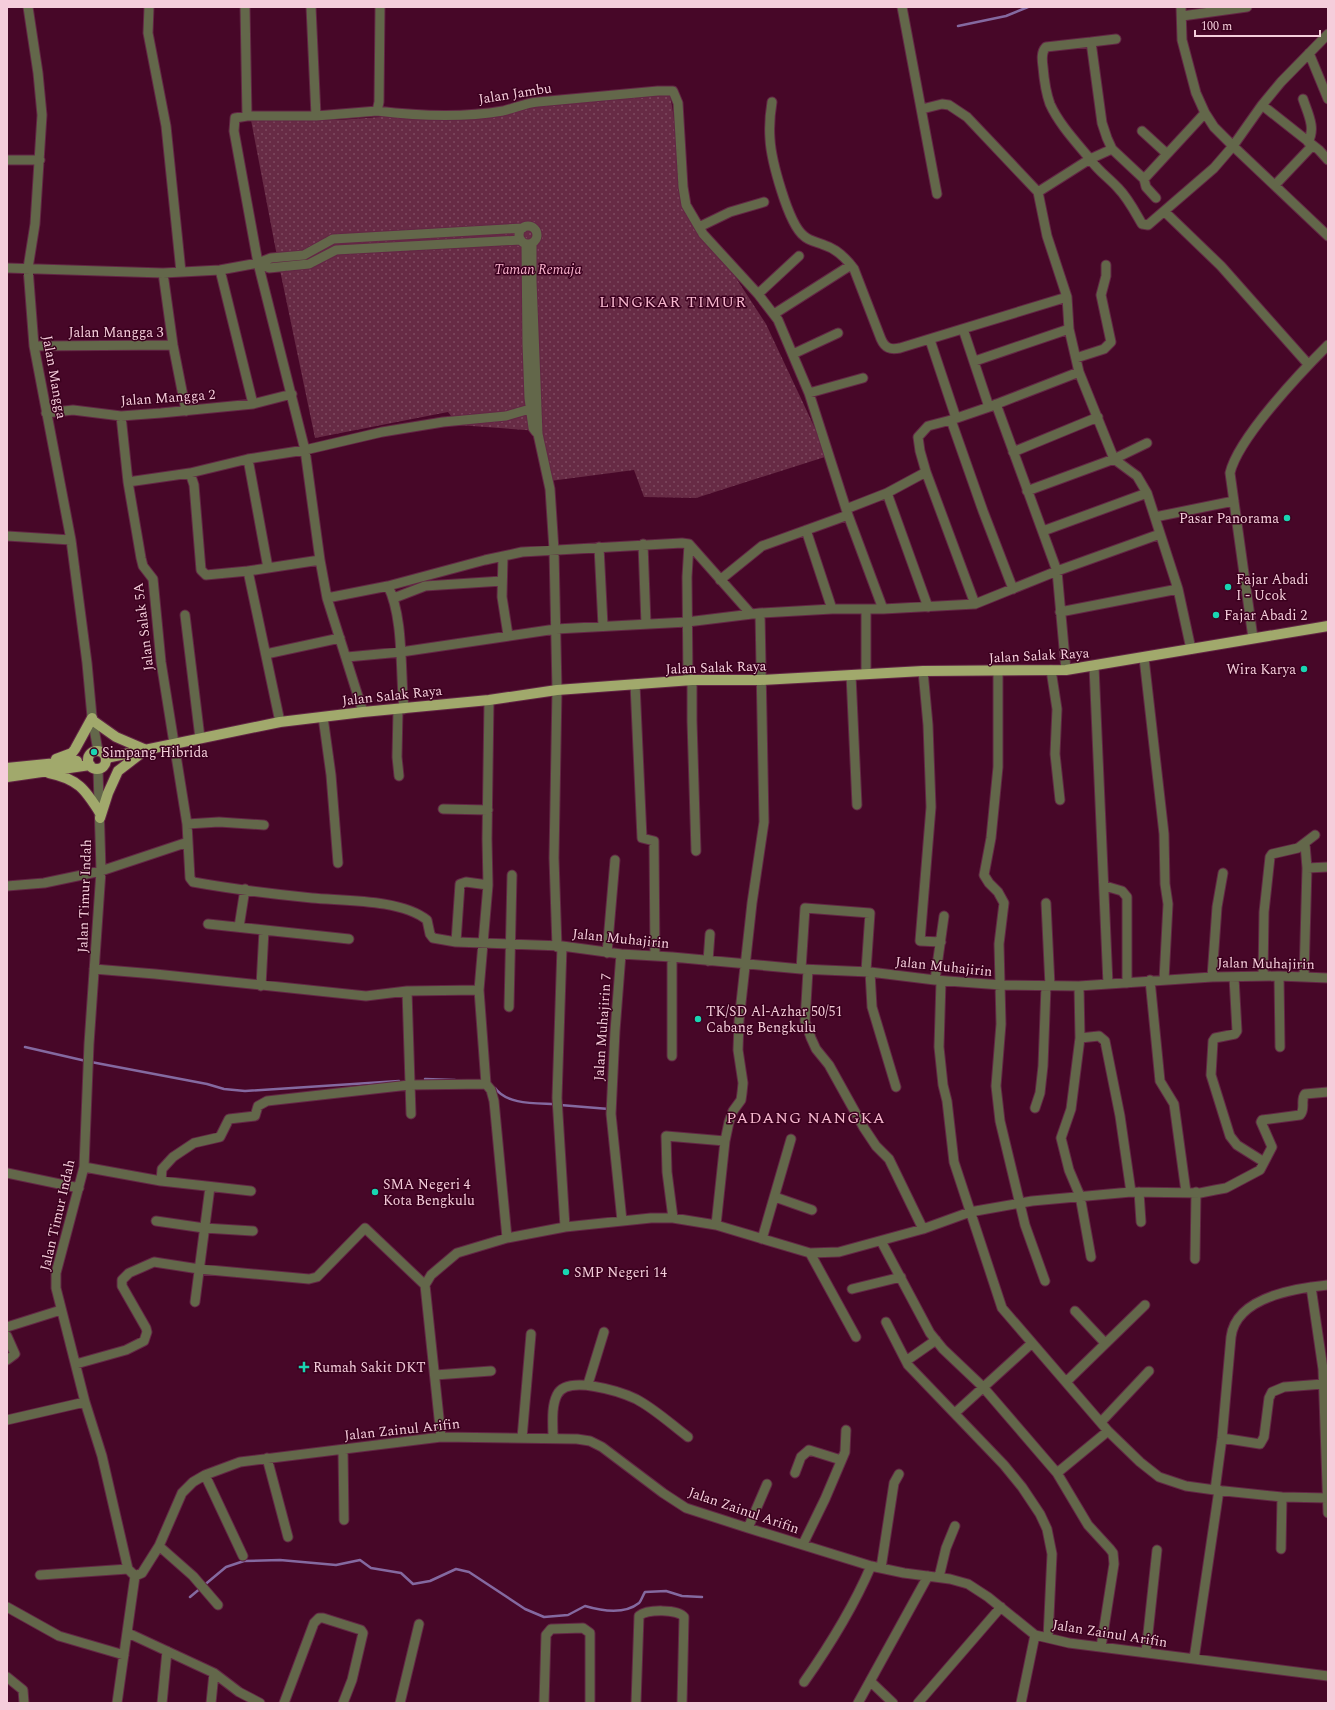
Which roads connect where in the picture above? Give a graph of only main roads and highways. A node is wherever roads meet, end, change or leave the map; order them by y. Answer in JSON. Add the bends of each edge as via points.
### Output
{"nodes":[{"id":1,"x":1328,"y":626,"type":"edge"},
{"id":2,"x":146,"y":749,"type":"junction"},
{"id":3,"x":106,"y":758,"type":"junction"},
{"id":4,"x":92,"y":765,"type":"junction"},
{"id":5,"x":45,"y":767,"type":"junction"},
{"id":6,"x":7,"y":768,"type":"edge"},
{"id":7,"x":7,"y":777,"type":"edge"}],
"edges":[{"from":1,"to":2,"type":"main road","name":"Jalan Salak Raya","via":[[1066,670],[866,673],[557,690],[489,700],[280,722]]},
{"from":2,"to":3,"type":"main road","name":"Jalan Salak Raya"},
{"from":2,"to":5,"type":"main road","via":[[116,737],[92,719],[72,753]]},
{"from":2,"to":5,"type":"main road","via":[[118,771],[100,815],[84,788]]},
{"from":3,"to":4,"type":"main road","via":[[105,765]]},
{"from":3,"to":4,"type":"main road","via":[[103,753],[92,752]]},
{"from":4,"to":5,"type":"main road"},
{"from":5,"to":6,"type":"main road"},
{"from":5,"to":7,"type":"main road"}]}
